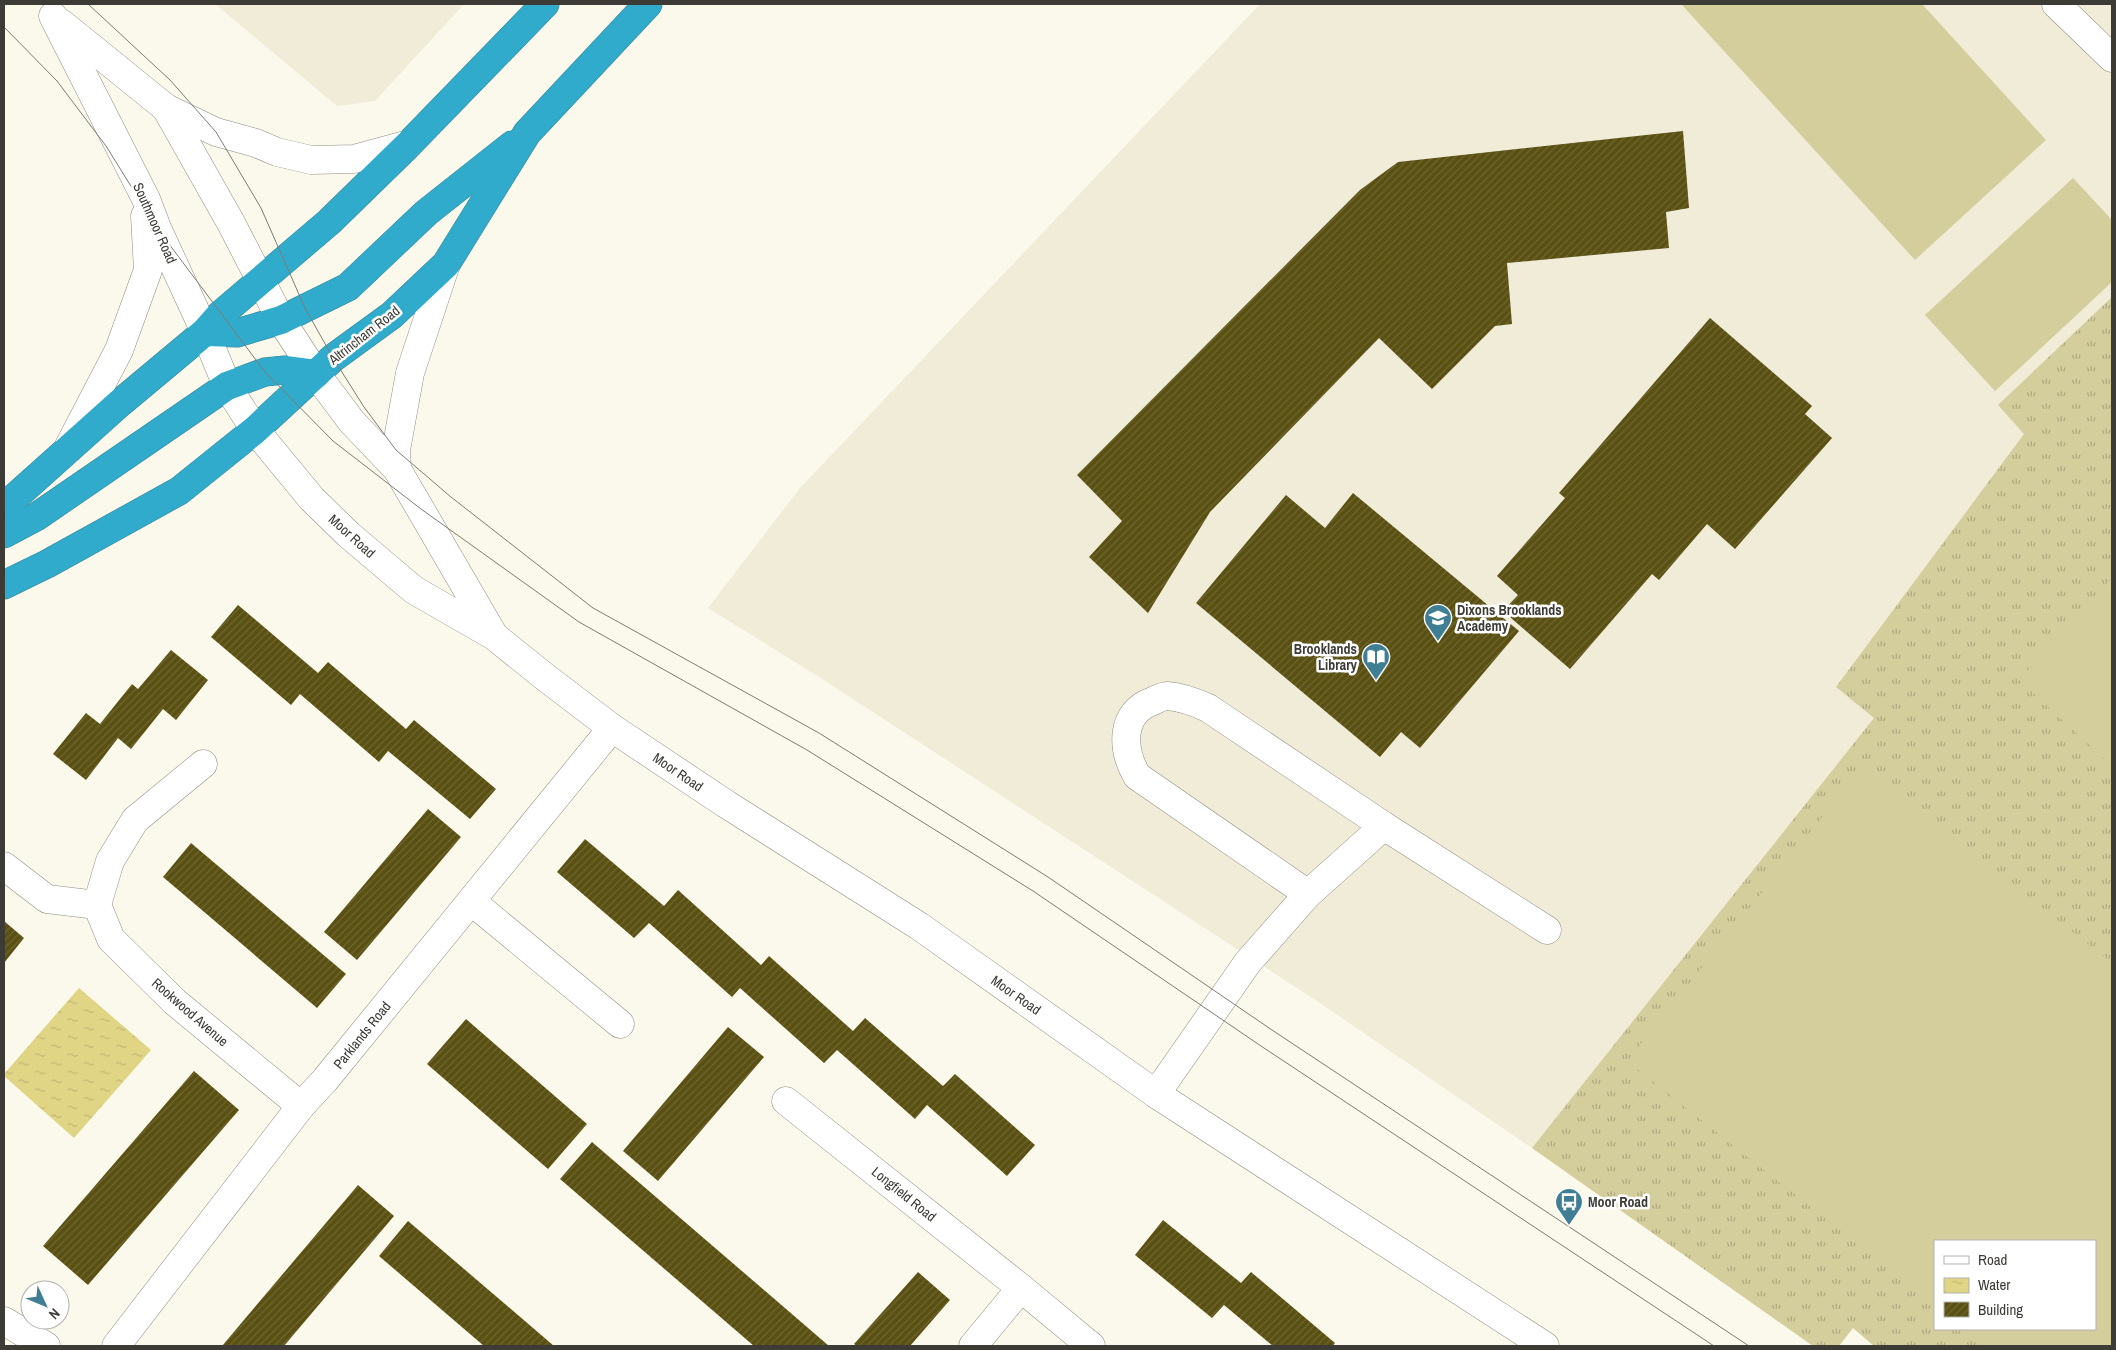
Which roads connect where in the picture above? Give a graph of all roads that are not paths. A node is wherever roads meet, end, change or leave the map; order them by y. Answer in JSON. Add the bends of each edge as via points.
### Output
{"nodes":[{"id":1,"x":544,"y":4,"type":"edge"},
{"id":2,"x":648,"y":4,"type":"edge"},
{"id":3,"x":2056,"y":4,"type":"edge"},
{"id":4,"x":46,"y":10,"type":"edge"},
{"id":5,"x":2112,"y":58,"type":"edge"},
{"id":6,"x":166,"y":108,"type":"junction"},
{"id":7,"x":527,"y":133,"type":"junction"},
{"id":8,"x":409,"y":144,"type":"junction"},
{"id":9,"x":146,"y":199,"type":"junction"},
{"id":10,"x":446,"y":264,"type":"junction"},
{"id":11,"x":260,"y":280,"type":"junction"},
{"id":12,"x":281,"y":320,"type":"junction"},
{"id":13,"x":206,"y":332,"type":"junction"},
{"id":14,"x":316,"y":374,"type":"junction"},
{"id":15,"x":227,"y":386,"type":"junction"},
{"id":16,"x":255,"y":430,"type":"junction"},
{"id":17,"x":68,"y":448,"type":"junction"},
{"id":18,"x":398,"y":469,"type":"junction"},
{"id":19,"x":4,"y":507,"type":"edge"},
{"id":20,"x":4,"y":534,"type":"edge"},
{"id":21,"x":4,"y":585,"type":"edge"},
{"id":22,"x":494,"y":636,"type":"junction"},
{"id":23,"x":612,"y":728,"type":"junction"},
{"id":24,"x":202,"y":764,"type":"dead end"},
{"id":25,"x":1384,"y":826,"type":"junction"},
{"id":26,"x":4,"y":866,"type":"edge"},
{"id":27,"x":1308,"y":894,"type":"junction"},
{"id":28,"x":471,"y":901,"type":"junction"},
{"id":29,"x":97,"y":905,"type":"junction"},
{"id":30,"x":1547,"y":930,"type":"dead end"},
{"id":31,"x":620,"y":1024,"type":"dead end"},
{"id":32,"x":1156,"y":1094,"type":"junction"},
{"id":33,"x":786,"y":1101,"type":"dead end"},
{"id":34,"x":301,"y":1106,"type":"junction"},
{"id":35,"x":1021,"y":1288,"type":"junction"},
{"id":36,"x":4,"y":1321,"type":"edge"},
{"id":37,"x":1539,"y":1345,"type":"edge"},
{"id":38,"x":46,"y":1346,"type":"edge"},
{"id":39,"x":116,"y":1346,"type":"edge"},
{"id":40,"x":973,"y":1346,"type":"edge"},
{"id":41,"x":1091,"y":1346,"type":"edge"}],
"edges":[{"from":1,"to":8,"type":"highway"},
{"from":2,"to":7,"type":"highway","name":"Altrincham Road"},
{"from":3,"to":5,"type":"street"},
{"from":4,"to":6,"type":"street","name":"Southmoor Road"},
{"from":4,"to":9,"type":"street","name":"Southmoor Road"},
{"from":6,"to":8,"type":"street","via":[[216,132],[311,160],[354,159]]},
{"from":6,"to":11,"type":"street","name":"Southmoor Road"},
{"from":7,"to":10,"type":"highway","name":"Altrincham Road"},
{"from":7,"to":12,"type":"highway","via":[[426,213],[348,287]]},
{"from":8,"to":11,"type":"highway","via":[[329,222]]},
{"from":9,"to":13,"type":"street","name":"Southmoor Road"},
{"from":9,"to":17,"type":"street","via":[[148,270],[119,350]]},
{"from":10,"to":14,"type":"highway","name":"Altrincham Road","via":[[392,314]]},
{"from":10,"to":18,"type":"street","via":[[410,373],[396,450]]},
{"from":11,"to":12,"type":"street","name":"Southmoor Road"},
{"from":11,"to":13,"type":"highway","via":[[220,315]]},
{"from":12,"to":13,"type":"highway","via":[[237,333]]},
{"from":12,"to":14,"type":"street","name":"Southmoor Road"},
{"from":13,"to":15,"type":"street","name":"Southmoor Road"},
{"from":13,"to":17,"type":"highway"},
{"from":14,"to":15,"type":"highway","via":[[285,370],[265,372]]},
{"from":14,"to":16,"type":"highway","name":"Altrincham Road"},
{"from":14,"to":18,"type":"street","name":"Moor Road","via":[[352,422]]},
{"from":15,"to":16,"type":"street","name":"Southmoor Road"},
{"from":15,"to":20,"type":"highway","via":[[36,516]]},
{"from":16,"to":21,"type":"highway","name":"Altrincham Road","via":[[179,491]]},
{"from":16,"to":22,"type":"street","name":"Moor Road","via":[[312,499],[348,535],[414,590]]},
{"from":17,"to":19,"type":"highway"},
{"from":18,"to":22,"type":"street","name":"Moor Road"},
{"from":22,"to":23,"type":"street","name":"Moor Road"},
{"from":23,"to":28,"type":"street","name":"Parklands Road"},
{"from":23,"to":32,"type":"street","name":"Moor Road","via":[[919,926]]},
{"from":24,"to":29,"type":"street","via":[[135,820],[110,861]]},
{"from":25,"to":27,"type":"street"},
{"from":25,"to":27,"type":"street","via":[[1208,708],[1186,699],[1165,696],[1145,704],[1126,730],[1129,762],[1137,776]]},
{"from":25,"to":30,"type":"street"},
{"from":26,"to":29,"type":"street","via":[[47,899]]},
{"from":27,"to":32,"type":"street","via":[[1248,962]]},
{"from":28,"to":31,"type":"street"},
{"from":28,"to":34,"type":"street","name":"Parklands Road"},
{"from":29,"to":34,"type":"street","name":"Rookwood Avenue","via":[[111,939],[175,1002]]},
{"from":32,"to":37,"type":"street","name":"Moor Road"},
{"from":33,"to":35,"type":"street","name":"Longfield Road"},
{"from":34,"to":39,"type":"street","name":"Parklands Road"},
{"from":35,"to":40,"type":"street"},
{"from":35,"to":41,"type":"street","name":"Longfield Road"},
{"from":36,"to":38,"type":"street"}]}
